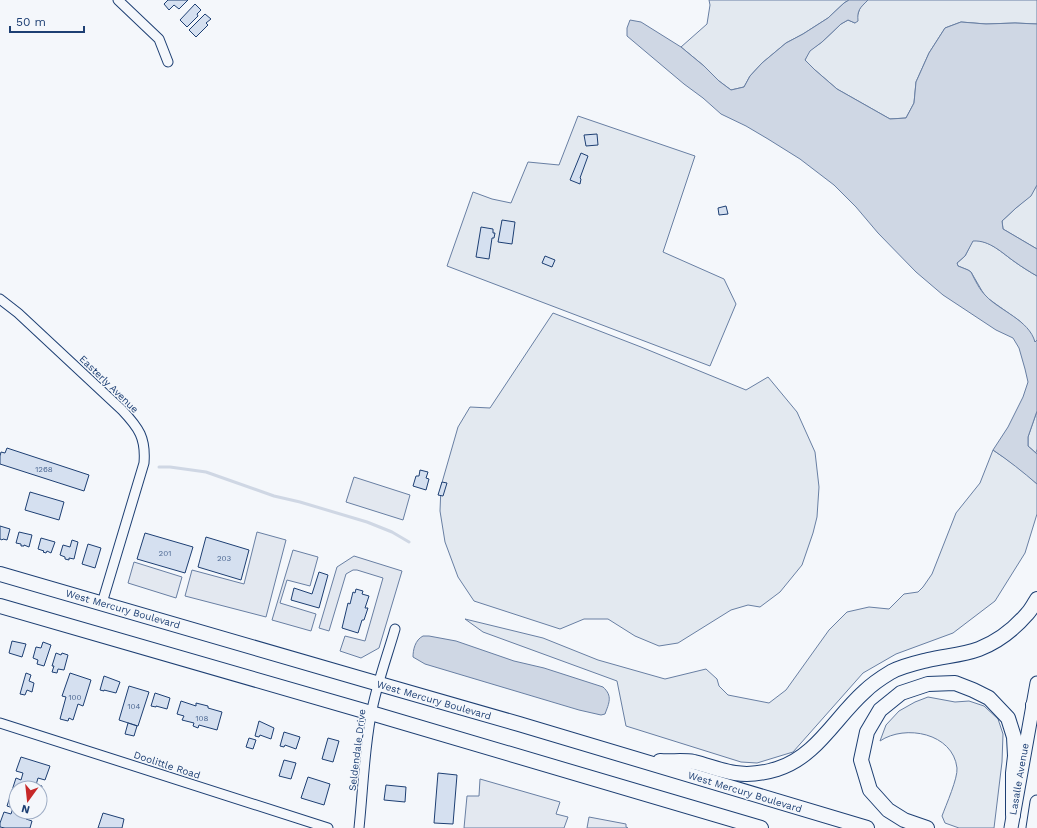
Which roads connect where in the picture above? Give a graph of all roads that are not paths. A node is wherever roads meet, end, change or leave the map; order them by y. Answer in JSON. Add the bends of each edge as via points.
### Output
{"nodes":[{"id":1,"x":118,"y":0,"type":"edge"},
{"id":2,"x":168,"y":62,"type":"dead end"},
{"id":3,"x":0,"y":299,"type":"edge"},
{"id":4,"x":0,"y":574,"type":"edge"},
{"id":5,"x":1037,"y":599,"type":"edge"},
{"id":6,"x":102,"y":603,"type":"junction"},
{"id":7,"x":0,"y":606,"type":"edge"},
{"id":8,"x":395,"y":629,"type":"dead end"},
{"id":9,"x":1037,"y":683,"type":"edge"},
{"id":10,"x":378,"y":684,"type":"junction"},
{"id":11,"x":1035,"y":705,"type":"edge"},
{"id":12,"x":371,"y":713,"type":"junction"},
{"id":13,"x":0,"y":723,"type":"edge"},
{"id":14,"x":641,"y":761,"type":"junction"},
{"id":15,"x":1037,"y":802,"type":"edge"},
{"id":16,"x":698,"y":809,"type":"junction"},
{"id":17,"x":1012,"y":822,"type":"edge"},
{"id":18,"x":1037,"y":823,"type":"edge"},
{"id":19,"x":328,"y":828,"type":"edge"},
{"id":20,"x":359,"y":828,"type":"edge"},
{"id":21,"x":729,"y":828,"type":"edge"},
{"id":22,"x":761,"y":828,"type":"edge"},
{"id":23,"x":868,"y":828,"type":"edge"},
{"id":24,"x":927,"y":828,"type":"edge"},
{"id":25,"x":1034,"y":828,"type":"edge"}],
"edges":[{"from":1,"to":2,"type":"street","via":[[159,39]]},
{"from":3,"to":6,"type":"street","name":"Easterly Avenue","via":[[18,312],[122,410],[141,435],[145,449],[144,463]]},
{"from":4,"to":6,"type":"main road","name":"West Mercury Boulevard"},
{"from":5,"to":14,"type":"main road","via":[[1028,614],[999,640],[958,655],[915,663],[893,671],[876,682],[853,703],[817,744],[791,764],[756,774],[734,773],[692,762]]},
{"from":6,"to":10,"type":"main road","name":"West Mercury Boulevard"},
{"from":7,"to":12,"type":"main road"},
{"from":8,"to":10,"type":"street","name":"Seldendale Drive"},
{"from":9,"to":11,"type":"main road","name":"Lasalle Avenue"},
{"from":10,"to":12,"type":"street","name":"Seldendale Drive"},
{"from":10,"to":14,"type":"main road","name":"West Mercury Boulevard"},
{"from":11,"to":17,"type":"main road","name":"Lasalle Avenue"},
{"from":12,"to":16,"type":"main road"},
{"from":12,"to":20,"type":"street","name":"Seldendale Drive"},
{"from":13,"to":19,"type":"street","name":"Doolittle Road"},
{"from":14,"to":23,"type":"main road","name":"West Mercury Boulevard"},
{"from":15,"to":25,"type":"main road"},
{"from":16,"to":21,"type":"main road"},
{"from":16,"to":22,"type":"main road"},
{"from":17,"to":24,"type":"main road","via":[[1015,756],[1014,737],[1008,718],[989,698],[973,690],[955,684],[928,684],[901,693],[880,710],[867,732],[861,760],[870,790],[888,810],[904,820]]},
{"from":18,"to":25,"type":"main road"}]}
